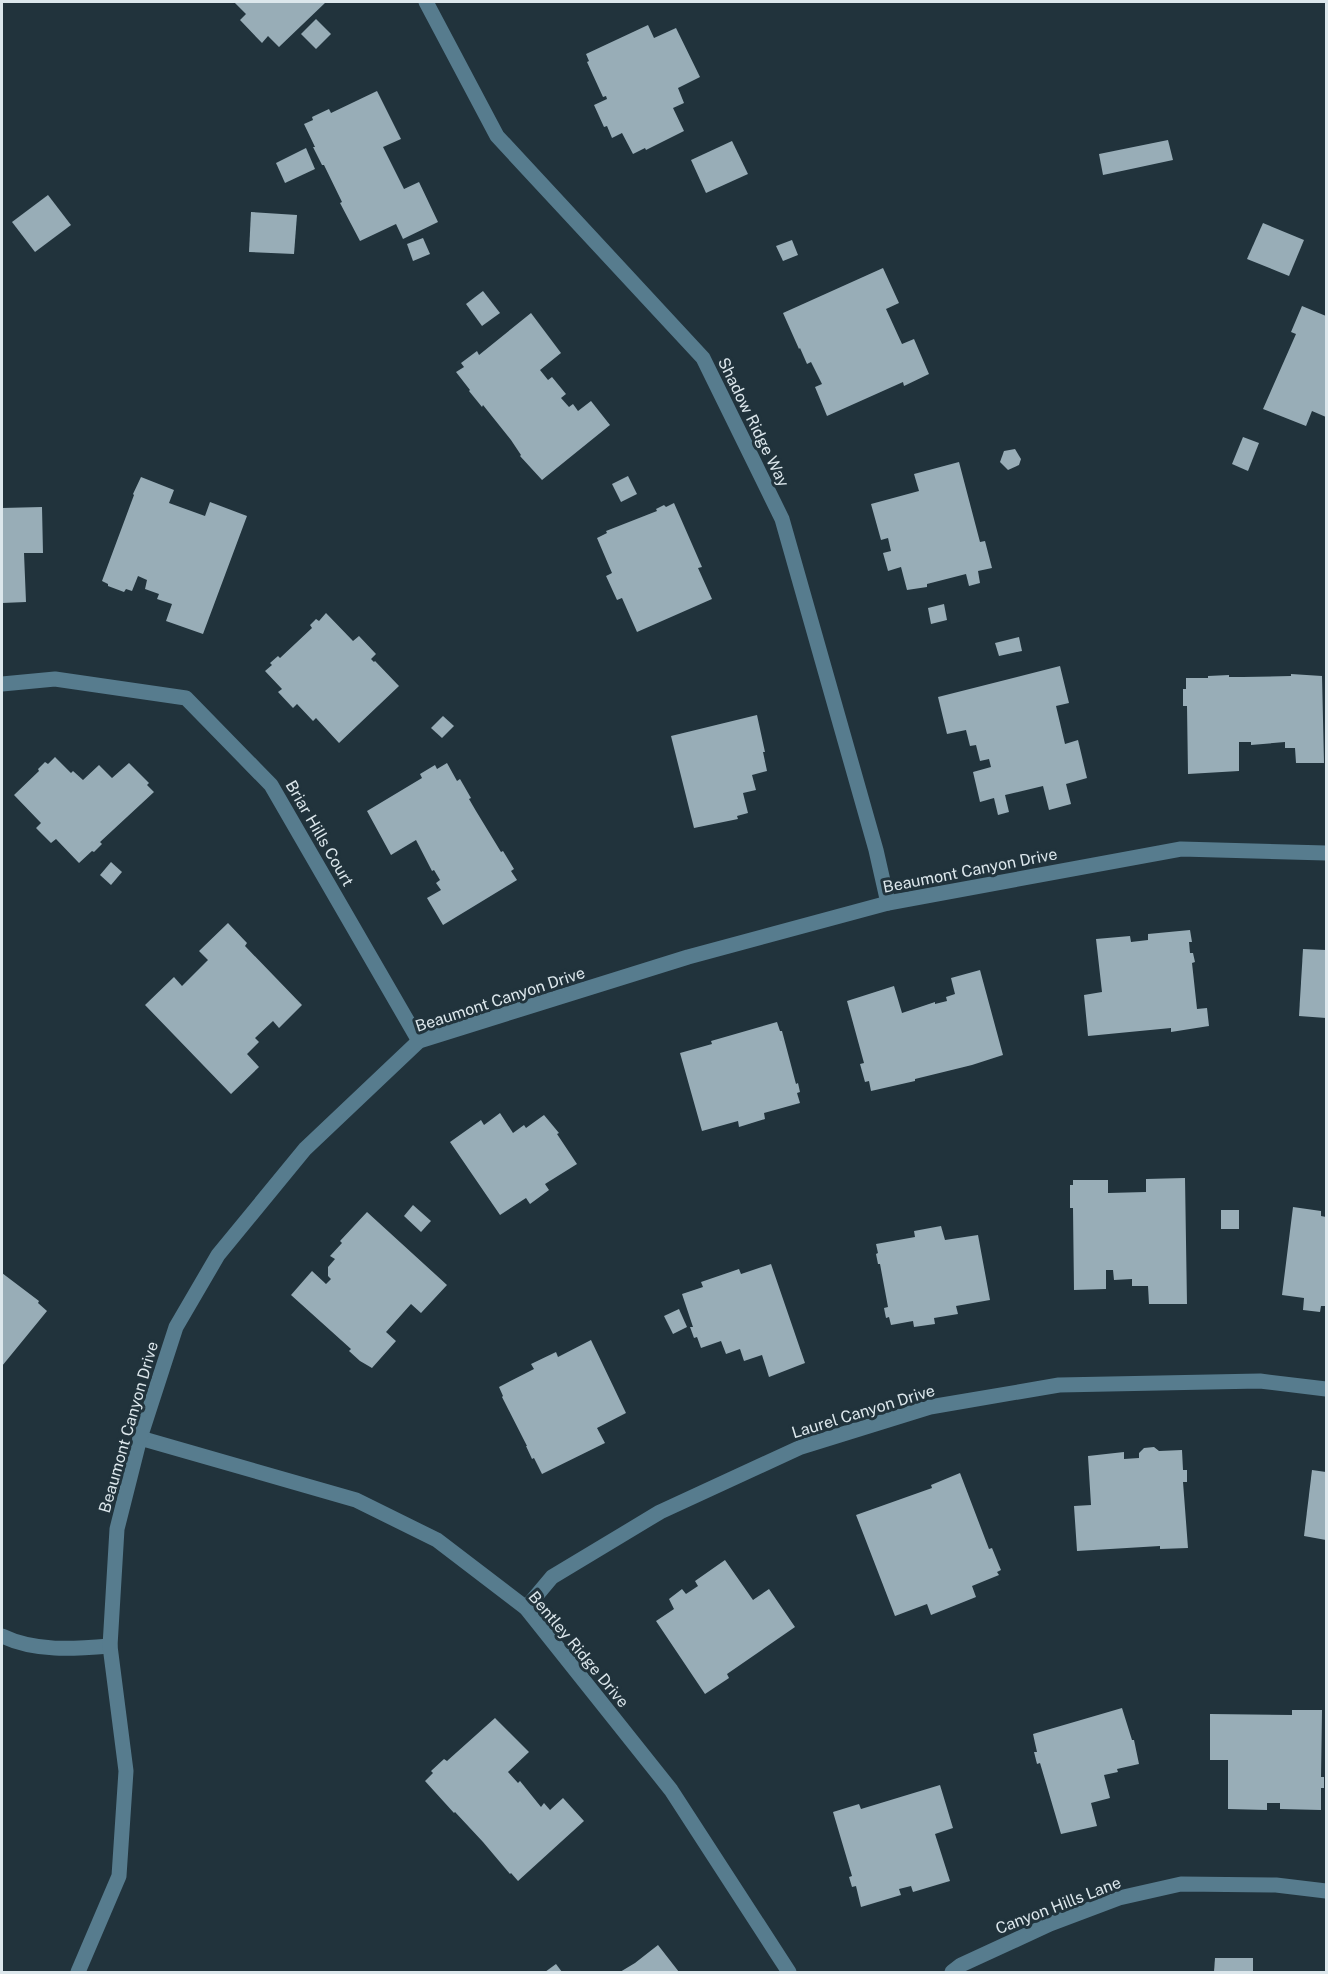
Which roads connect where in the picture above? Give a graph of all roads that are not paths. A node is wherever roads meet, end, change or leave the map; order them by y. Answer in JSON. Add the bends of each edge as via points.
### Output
{"nodes":[{"id":1,"x":426,"y":2,"type":"edge"},
{"id":2,"x":2,"y":684,"type":"edge"},
{"id":3,"x":1326,"y":853,"type":"edge"},
{"id":4,"x":888,"y":903,"type":"junction"},
{"id":5,"x":420,"y":1041,"type":"junction"},
{"id":6,"x":1326,"y":1389,"type":"edge"},
{"id":7,"x":140,"y":1438,"type":"junction"},
{"id":8,"x":526,"y":1608,"type":"junction"},
{"id":9,"x":2,"y":1636,"type":"edge"},
{"id":10,"x":110,"y":1646,"type":"junction"},
{"id":11,"x":1326,"y":1891,"type":"edge"},
{"id":12,"x":78,"y":1972,"type":"edge"},
{"id":13,"x":789,"y":1972,"type":"edge"},
{"id":14,"x":952,"y":1972,"type":"edge"}],
"edges":[{"from":1,"to":4,"type":"street","name":"Shadow Ridge Way","via":[[497,136],[703,358],[782,519]]},
{"from":2,"to":5,"type":"street","name":"Briar Hills Court","via":[[55,679],[186,698],[271,785]]},
{"from":3,"to":4,"type":"street","name":"Beaumont Canyon Drive","via":[[1181,849]]},
{"from":4,"to":5,"type":"street","name":"Beaumont Canyon Drive","via":[[688,957]]},
{"from":5,"to":7,"type":"street","name":"Beaumont Canyon Drive","via":[[305,1149],[218,1255],[176,1327]]},
{"from":6,"to":8,"type":"street","name":"Laurel Canyon Drive","via":[[1260,1381],[1059,1385],[930,1407],[801,1447],[660,1512],[552,1577]]},
{"from":7,"to":8,"type":"street","name":"Bentley Ridge Drive","via":[[356,1500],[437,1540]]},
{"from":7,"to":10,"type":"street","name":"Beaumont Canyon Drive","via":[[117,1529]]},
{"from":8,"to":13,"type":"street","name":"Bentley Ridge Drive","via":[[671,1790]]},
{"from":9,"to":10,"type":"street","via":[[64,1650]]},
{"from":10,"to":12,"type":"street","name":"Beaumont Canyon Drive","via":[[126,1771],[119,1876]]},
{"from":11,"to":14,"type":"street","name":"Canyon Hills Lane","via":[[1276,1885],[1181,1884],[1119,1898],[1050,1924]]}]}
